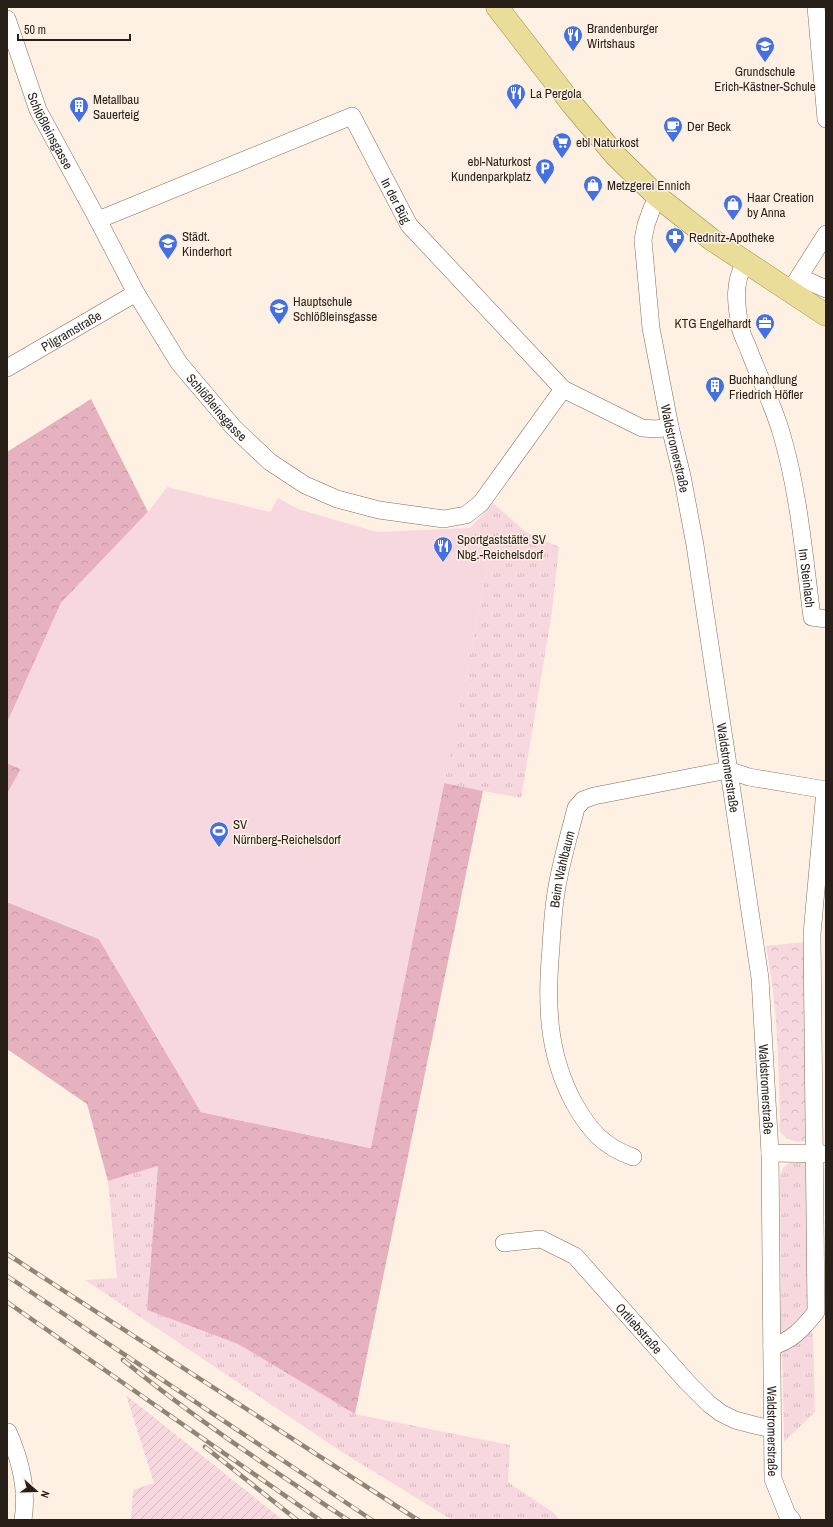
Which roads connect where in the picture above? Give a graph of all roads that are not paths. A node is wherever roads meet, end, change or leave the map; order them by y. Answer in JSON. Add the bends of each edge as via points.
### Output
{"nodes":[{"id":1,"x":497,"y":7,"type":"edge"},
{"id":2,"x":816,"y":7,"type":"edge"},
{"id":3,"x":7,"y":19,"type":"edge"},
{"id":4,"x":826,"y":119,"type":"edge"},
{"id":5,"x":658,"y":197,"type":"junction"},
{"id":6,"x":98,"y":220,"type":"junction"},
{"id":7,"x":826,"y":234,"type":"edge"},
{"id":8,"x":745,"y":262,"type":"junction"},
{"id":9,"x":795,"y":284,"type":"junction"},
{"id":10,"x":826,"y":289,"type":"edge"},
{"id":11,"x":136,"y":293,"type":"junction"},
{"id":12,"x":826,"y":315,"type":"edge"},
{"id":13,"x":7,"y":368,"type":"edge"},
{"id":14,"x":563,"y":390,"type":"junction"},
{"id":15,"x":670,"y":427,"type":"junction"},
{"id":16,"x":826,"y":619,"type":"edge"},
{"id":17,"x":728,"y":770,"type":"junction"},
{"id":18,"x":826,"y":790,"type":"edge"},
{"id":19,"x":819,"y":934,"type":"edge"},
{"id":20,"x":770,"y":1153,"type":"junction"},
{"id":21,"x":821,"y":1154,"type":"edge"},
{"id":22,"x":633,"y":1157,"type":"dead end"},
{"id":23,"x":504,"y":1243,"type":"dead end"},
{"id":24,"x":772,"y":1346,"type":"junction"},
{"id":25,"x":772,"y":1429,"type":"junction"},
{"id":26,"x":8,"y":1432,"type":"dead end"},
{"id":27,"x":788,"y":1518,"type":"edge"},
{"id":28,"x":23,"y":1520,"type":"edge"}],
"edges":[{"from":1,"to":5,"type":"main road","via":[[616,156]]},
{"from":2,"to":4,"type":"street"},
{"from":3,"to":6,"type":"street","name":"Schlößleinsgasse","via":[[38,110]]},
{"from":5,"to":8,"type":"main road","via":[[700,231]]},
{"from":5,"to":15,"type":"street","name":"Waldstromerstraße","via":[[646,225],[643,240],[652,328]]},
{"from":6,"to":11,"type":"street","name":"Schlößleinsgasse"},
{"from":6,"to":14,"type":"street","name":"In der Büg","via":[[352,116],[409,225]]},
{"from":7,"to":9,"type":"street"},
{"from":8,"to":9,"type":"main road"},
{"from":8,"to":16,"type":"street","name":"Im Steinlach","via":[[736,282],[741,329],[780,427],[790,467],[812,617]]},
{"from":9,"to":10,"type":"street"},
{"from":9,"to":12,"type":"main road"},
{"from":11,"to":13,"type":"street","name":"Pilgramstraße"},
{"from":11,"to":14,"type":"street","name":"Schlößleinsgasse","via":[[179,362],[234,428],[270,462],[305,485],[337,499],[379,510],[444,519],[466,515],[481,502]]},
{"from":14,"to":15,"type":"street","name":"In der Büg","via":[[642,428]]},
{"from":15,"to":17,"type":"street","name":"Waldstromerstraße","via":[[695,549]]},
{"from":17,"to":18,"type":"street","name":"Beim Wahlbaum","via":[[749,777]]},
{"from":17,"to":20,"type":"street","name":"Waldstromerstraße","via":[[760,978]]},
{"from":17,"to":22,"type":"street","name":"Beim Wahlbaum","via":[[594,796],[583,800],[576,808],[556,893],[548,981],[550,1033],[562,1077],[579,1112],[603,1141],[617,1151]]},
{"from":18,"to":19,"type":"street"},
{"from":19,"to":21,"type":"street"},
{"from":20,"to":21,"type":"street"},
{"from":20,"to":24,"type":"street","name":"Waldstromerstraße"},
{"from":21,"to":24,"type":"street","via":[[816,1312],[802,1329],[781,1344]]},
{"from":23,"to":25,"type":"street","name":"Ortliebstraße","via":[[541,1239],[575,1256],[709,1404],[735,1420]]},
{"from":24,"to":25,"type":"street","name":"Waldstromerstraße"},
{"from":25,"to":27,"type":"street","name":"Waldstromerstraße","via":[[773,1479]]},
{"from":26,"to":28,"type":"street","via":[[22,1471],[25,1493]]}]}
